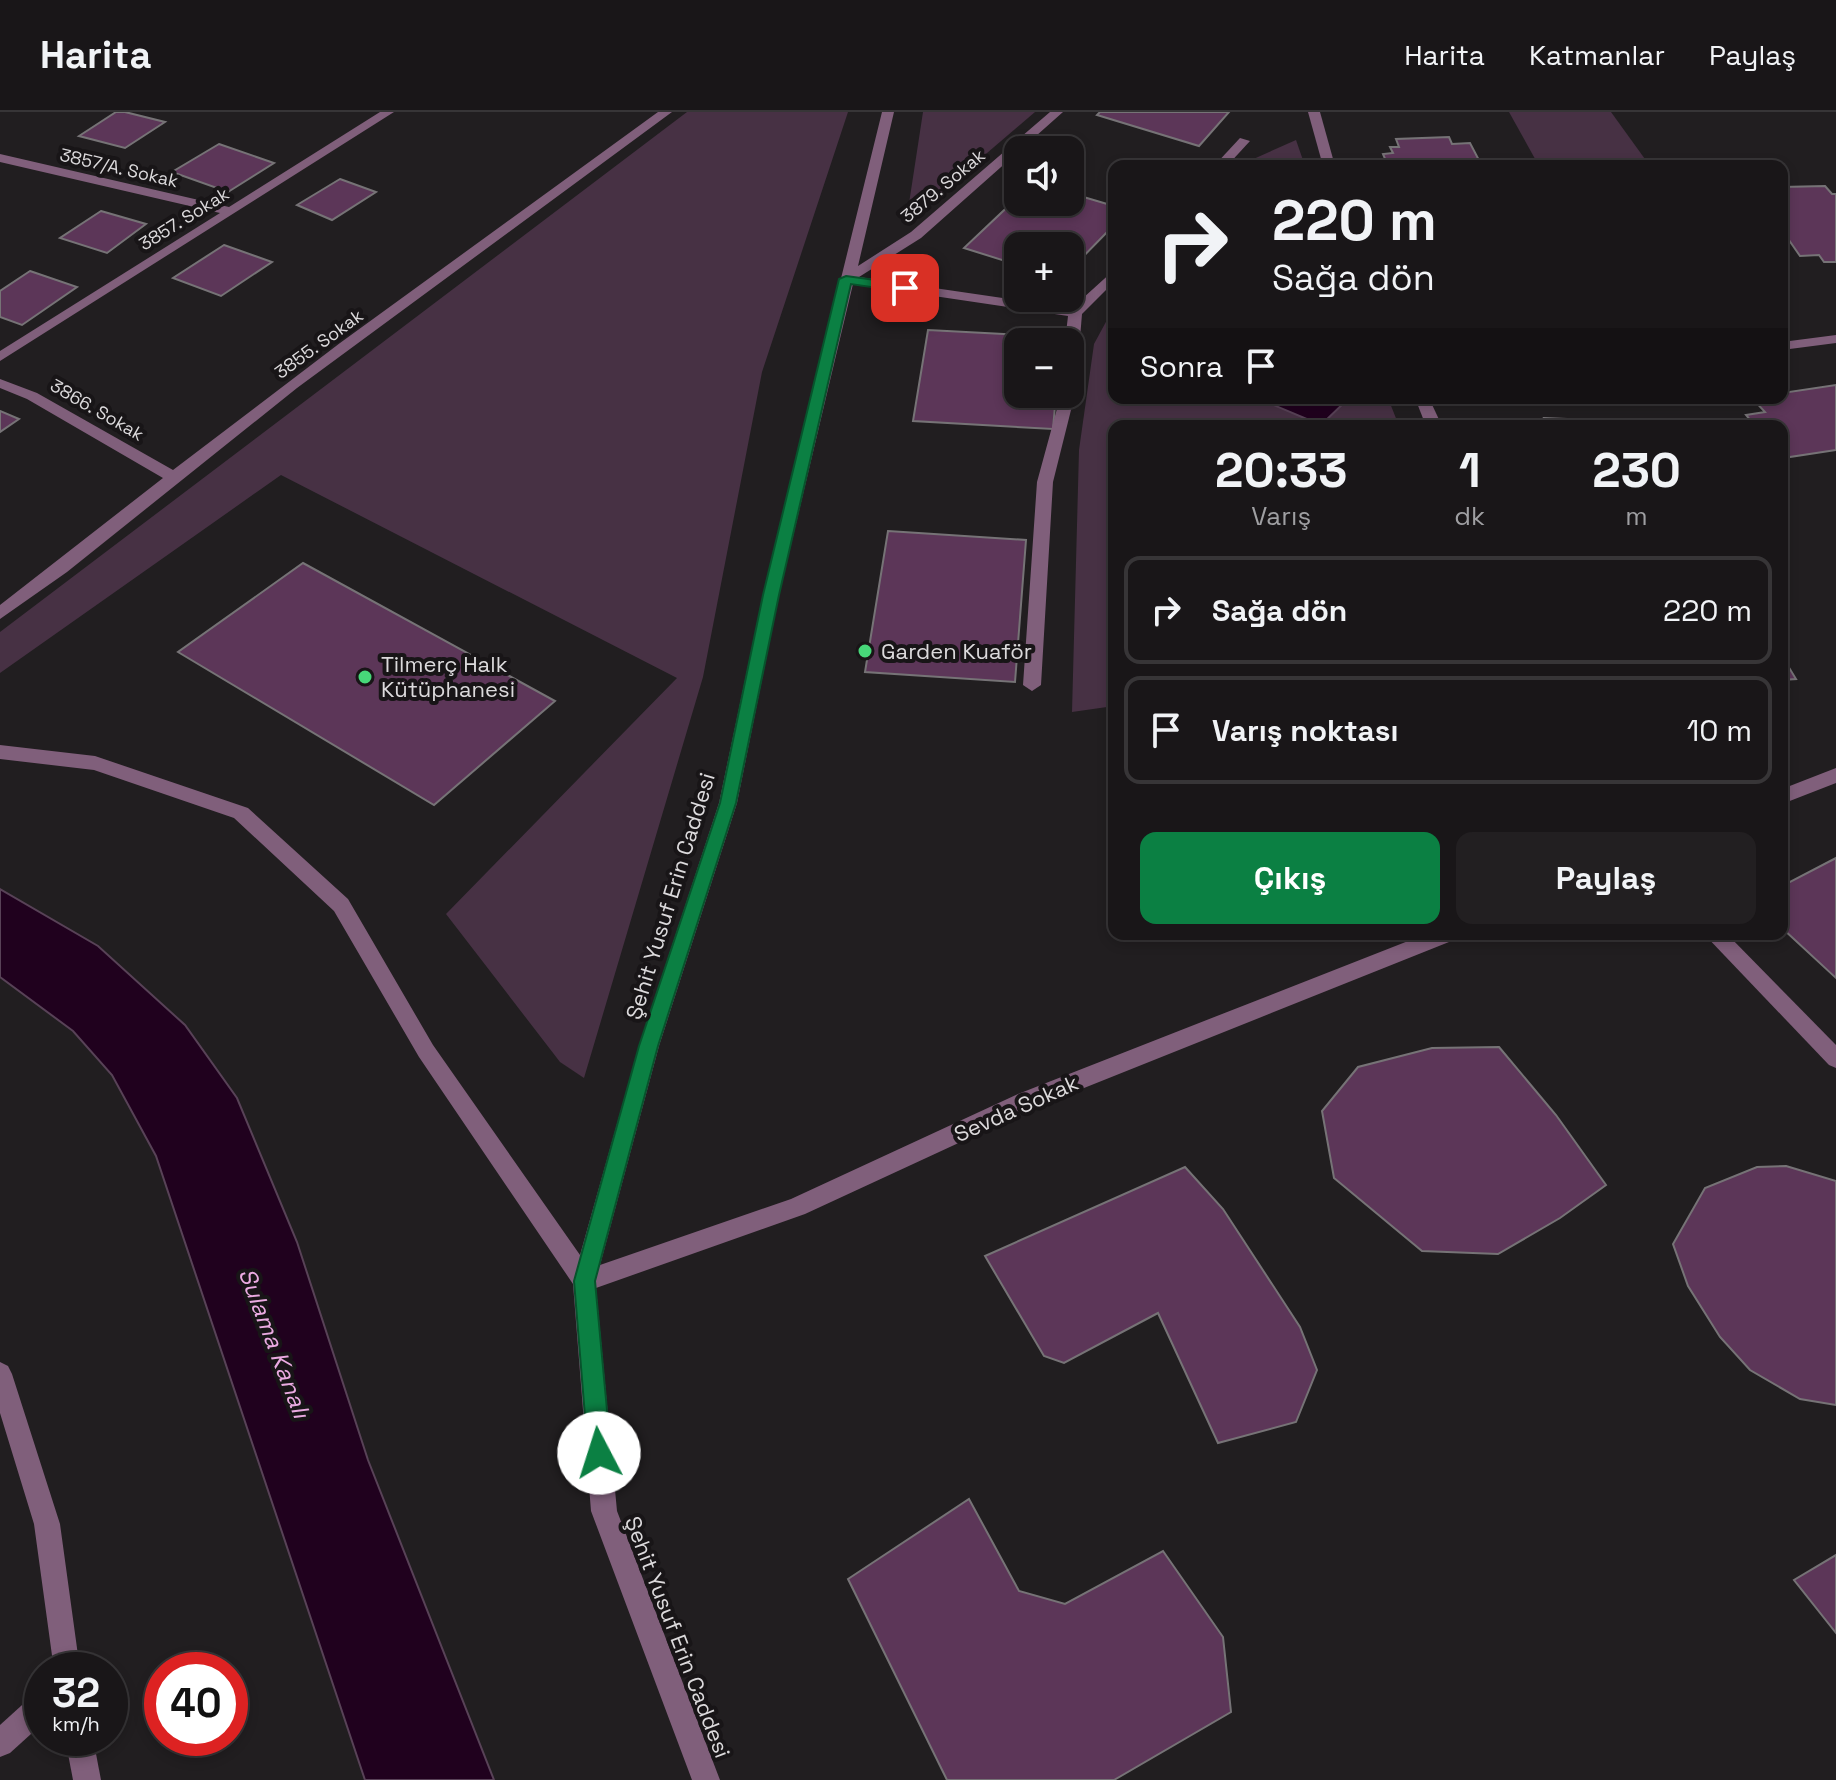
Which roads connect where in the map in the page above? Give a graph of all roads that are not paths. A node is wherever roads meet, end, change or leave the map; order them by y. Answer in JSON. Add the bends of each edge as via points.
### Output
{"nodes":[{"id":1,"x":388,"y":112,"type":"edge"},
{"id":2,"x":666,"y":112,"type":"edge"},
{"id":3,"x":888,"y":112,"type":"edge"},
{"id":4,"x":1057,"y":112,"type":"edge"},
{"id":5,"x":1314,"y":112,"type":"edge"},
{"id":6,"x":1244,"y":141,"type":"dead end"},
{"id":7,"x":0,"y":158,"type":"edge"},
{"id":8,"x":1226,"y":160,"type":"edge"},
{"id":9,"x":1327,"y":160,"type":"edge"},
{"id":10,"x":230,"y":211,"type":"junction"},
{"id":11,"x":846,"y":279,"type":"junction"},
{"id":12,"x":1108,"y":280,"type":"edge"},
{"id":13,"x":1075,"y":313,"type":"junction"},
{"id":14,"x":1074,"y":328,"type":"edge"},
{"id":15,"x":1836,"y":339,"type":"edge"},
{"id":16,"x":1788,"y":345,"type":"edge"},
{"id":17,"x":0,"y":357,"type":"edge"},
{"id":18,"x":0,"y":383,"type":"edge"},
{"id":19,"x":1064,"y":408,"type":"edge"},
{"id":20,"x":172,"y":476,"type":"junction"},
{"id":21,"x":0,"y":613,"type":"edge"},
{"id":22,"x":1032,"y":685,"type":"dead end"},
{"id":23,"x":0,"y":752,"type":"edge"},
{"id":24,"x":1836,"y":775,"type":"edge"},
{"id":25,"x":1788,"y":795,"type":"edge"},
{"id":26,"x":1432,"y":940,"type":"edge"},
{"id":27,"x":1720,"y":940,"type":"edge"},
{"id":28,"x":1836,"y":1059,"type":"edge"},
{"id":29,"x":584,"y":1281,"type":"junction"},
{"id":30,"x":0,"y":1374,"type":"edge"},
{"id":31,"x":65,"y":1652,"type":"edge"},
{"id":32,"x":24,"y":1722,"type":"edge"},
{"id":33,"x":0,"y":1743,"type":"edge"},
{"id":34,"x":82,"y":1756,"type":"edge"},
{"id":35,"x":87,"y":1780,"type":"edge"},
{"id":36,"x":706,"y":1780,"type":"edge"}],
"edges":[{"from":1,"to":10,"type":"street","name":"3857. Sokak"},
{"from":2,"to":20,"type":"street","name":"3855. Sokak"},
{"from":3,"to":11,"type":"street","name":"Şehit Yusuf Erin Caddesi"},
{"from":4,"to":11,"type":"street","name":"3879. Sokak","via":[[916,235]]},
{"from":5,"to":9,"type":"street"},
{"from":6,"to":8,"type":"street"},
{"from":7,"to":10,"type":"street","name":"3857/A. Sokak"},
{"from":10,"to":17,"type":"street","name":"3857. Sokak"},
{"from":11,"to":13,"type":"street"},
{"from":11,"to":29,"type":"street","name":"Şehit Yusuf Erin Caddesi","via":[[728,803],[649,1046]]},
{"from":12,"to":13,"type":"street"},
{"from":13,"to":14,"type":"street"},
{"from":15,"to":16,"type":"street"},
{"from":18,"to":20,"type":"street","name":"3866. Sokak"},
{"from":19,"to":22,"type":"street","via":[[1045,482]]},
{"from":20,"to":21,"type":"street","name":"3855. Sokak","via":[[55,576]]},
{"from":23,"to":29,"type":"street","via":[[95,763],[241,813],[341,905],[426,1051]]},
{"from":24,"to":25,"type":"street"},
{"from":26,"to":29,"type":"street","name":"Sevda Sokak","via":[[1026,1101],[797,1207]]},
{"from":27,"to":28,"type":"street"},
{"from":29,"to":36,"type":"street","name":"Şehit Yusuf Erin Caddesi","via":[[604,1511]]},
{"from":30,"to":31,"type":"street","via":[[47,1524]]},
{"from":32,"to":33,"type":"street"},
{"from":34,"to":35,"type":"street"}]}
